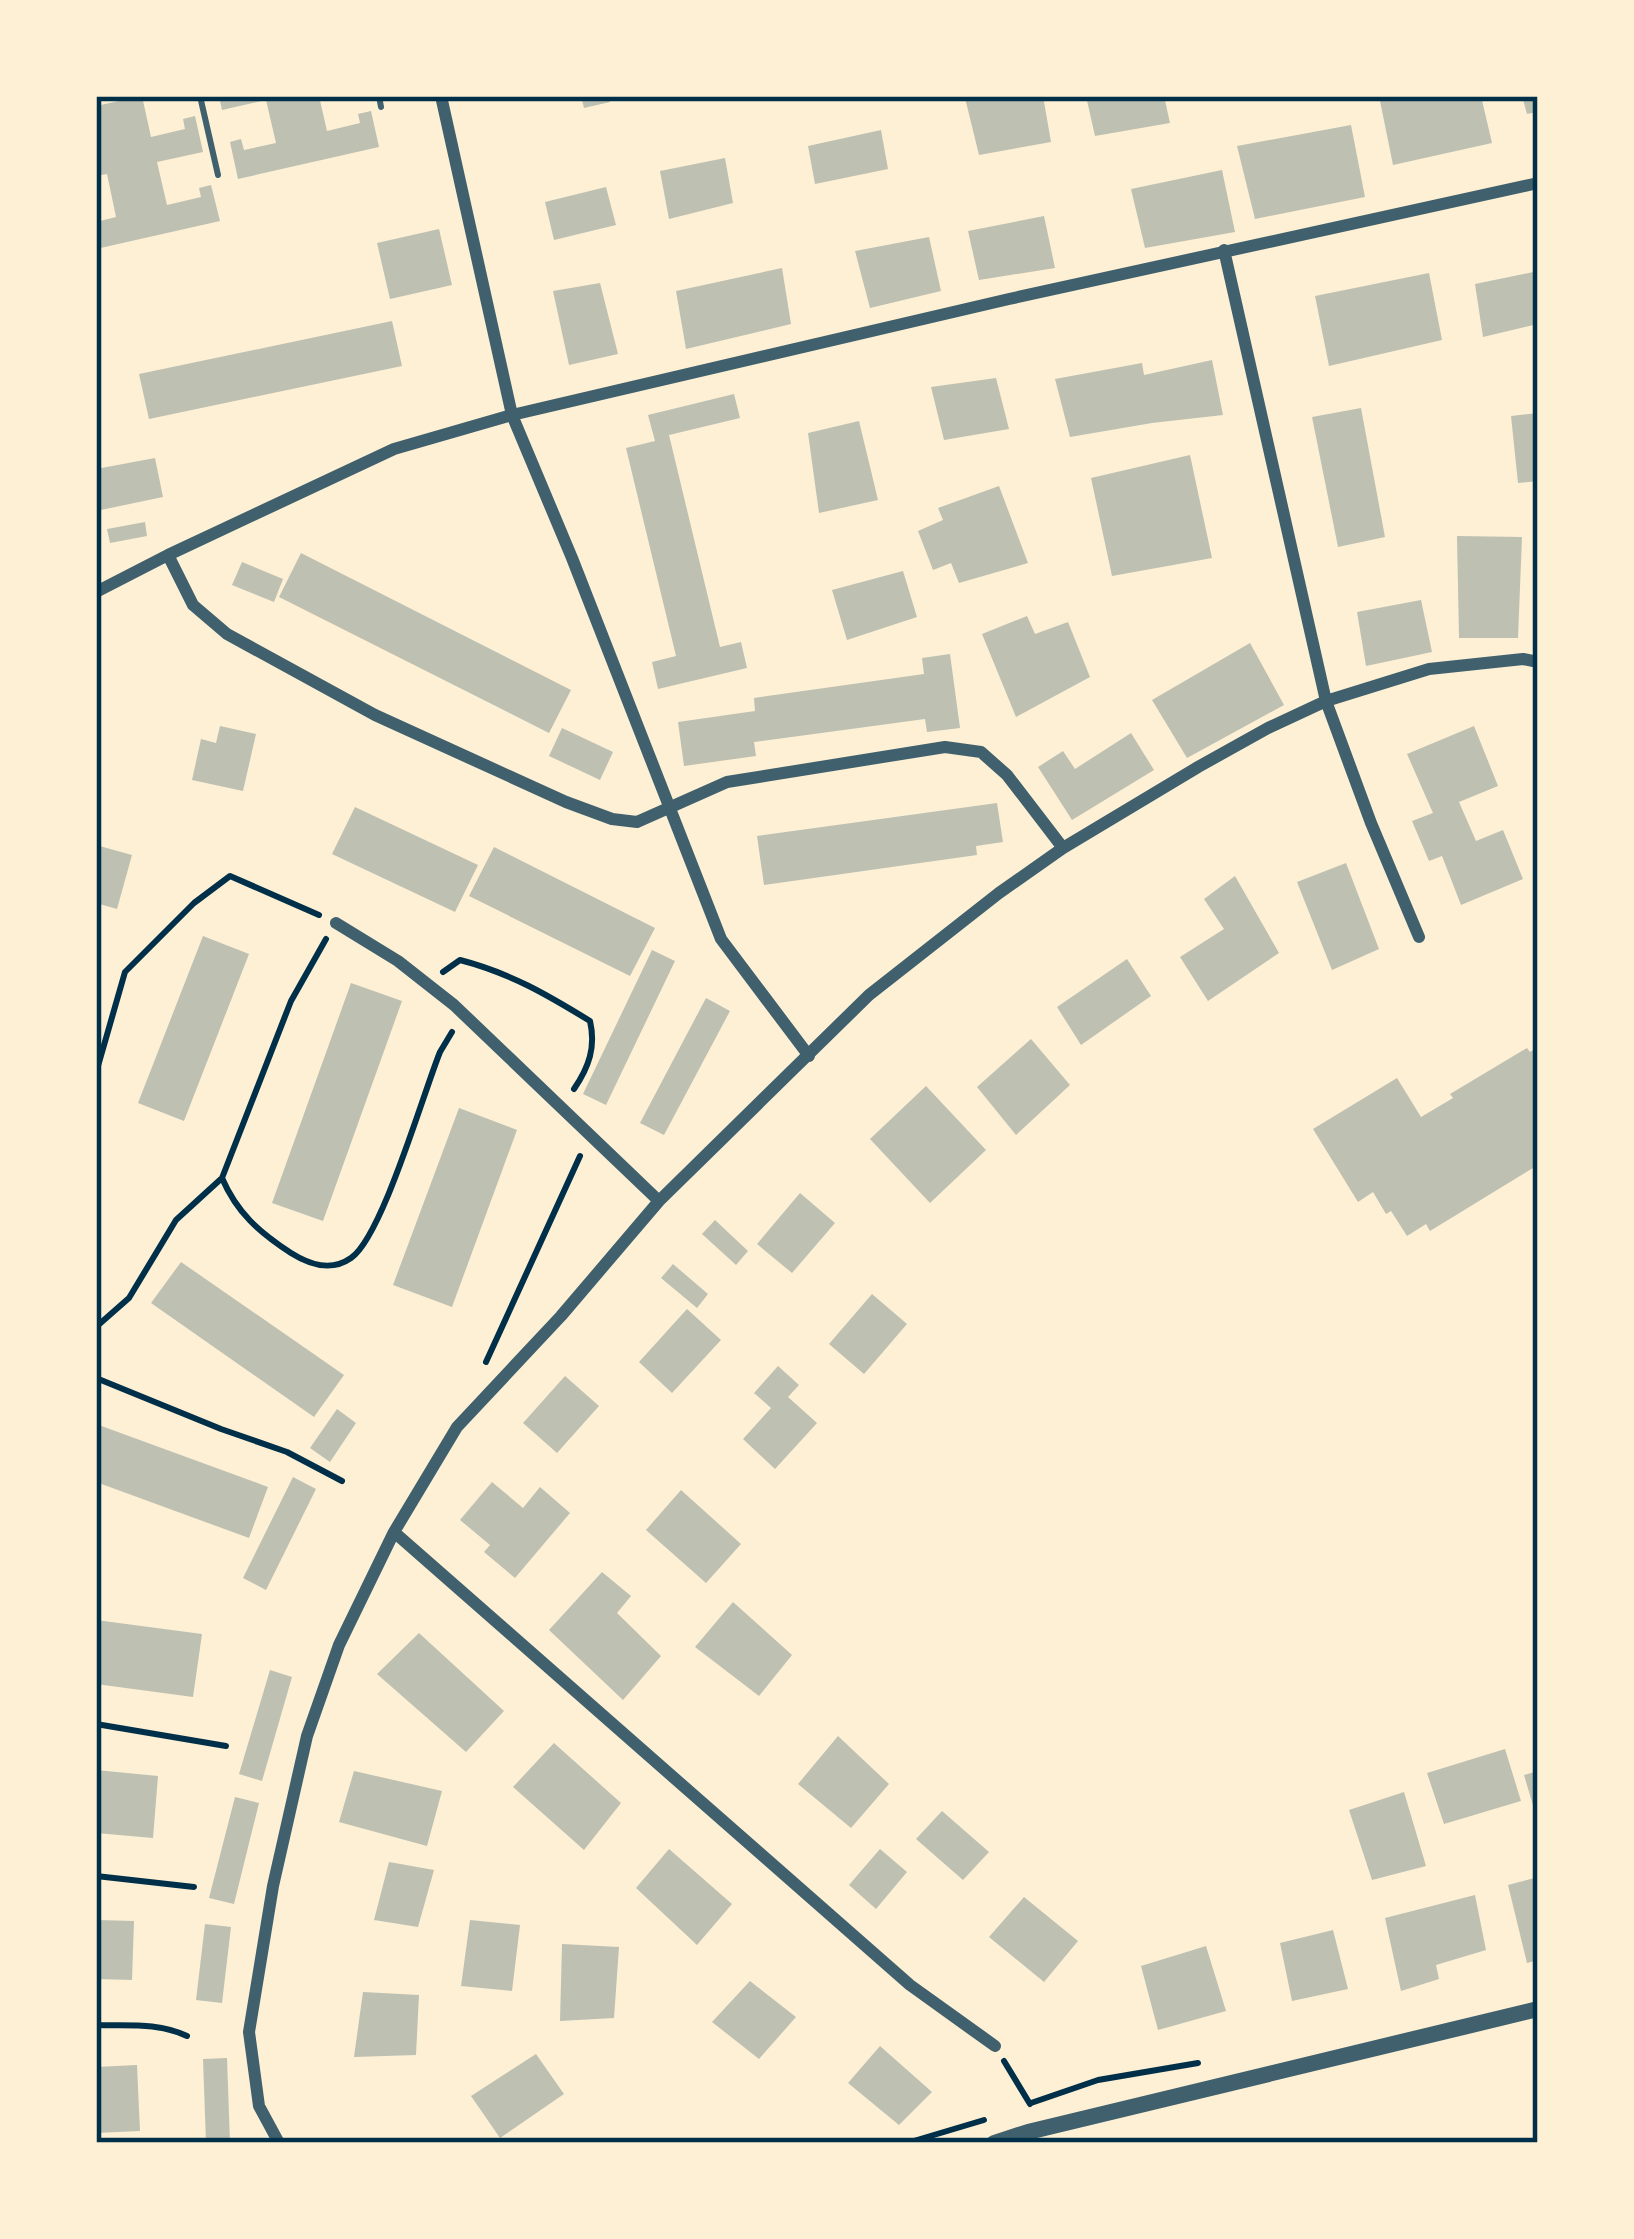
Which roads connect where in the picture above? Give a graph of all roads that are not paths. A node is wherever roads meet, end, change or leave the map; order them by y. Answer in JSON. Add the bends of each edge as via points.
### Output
{"nodes":[{"id":1,"x":200,"y":96,"type":"edge"},
{"id":2,"x":380,"y":96,"type":"edge"},
{"id":3,"x":441,"y":96,"type":"edge"},
{"id":4,"x":381,"y":107,"type":"dead end"},
{"id":5,"x":218,"y":175,"type":"dead end"},
{"id":6,"x":1538,"y":184,"type":"edge"},
{"id":7,"x":1224,"y":250,"type":"junction"},
{"id":8,"x":512,"y":415,"type":"junction"},
{"id":9,"x":169,"y":555,"type":"junction"},
{"id":10,"x":96,"y":592,"type":"edge"},
{"id":11,"x":1538,"y":662,"type":"edge"},
{"id":12,"x":1326,"y":700,"type":"junction"},
{"id":13,"x":671,"y":808,"type":"junction"},
{"id":14,"x":1063,"y":848,"type":"junction"},
{"id":15,"x":336,"y":922,"type":"road end"},
{"id":16,"x":1419,"y":937,"type":"dead end"},
{"id":17,"x":808,"y":1056,"type":"junction"},
{"id":18,"x":659,"y":1201,"type":"junction"},
{"id":19,"x":394,"y":1532,"type":"junction"},
{"id":20,"x":1538,"y":2008,"type":"edge"},
{"id":21,"x":995,"y":2046,"type":"road end"},
{"id":22,"x":279,"y":2143,"type":"edge"},
{"id":23,"x":994,"y":2143,"type":"edge"}],
"edges":[{"from":1,"to":5,"type":"lane"},
{"from":2,"to":4,"type":"lane"},
{"from":3,"to":8,"type":"street"},
{"from":6,"to":7,"type":"street"},
{"from":7,"to":8,"type":"street"},
{"from":7,"to":12,"type":"street"},
{"from":8,"to":9,"type":"street","via":[[394,449]]},
{"from":8,"to":13,"type":"street"},
{"from":9,"to":10,"type":"street"},
{"from":9,"to":13,"type":"street","via":[[193,605],[226,634],[375,716],[612,819],[637,822]]},
{"from":11,"to":12,"type":"street","via":[[1429,669]]},
{"from":12,"to":14,"type":"street"},
{"from":12,"to":16,"type":"street"},
{"from":13,"to":14,"type":"street","via":[[727,782],[945,748],[981,752]]},
{"from":13,"to":17,"type":"street","via":[[721,939]]},
{"from":14,"to":17,"type":"street","via":[[868,995]]},
{"from":15,"to":18,"type":"street","via":[[464,1014]]},
{"from":17,"to":18,"type":"street"},
{"from":18,"to":19,"type":"street","via":[[457,1426]]},
{"from":19,"to":21,"type":"street","via":[[910,1984]]},
{"from":19,"to":22,"type":"street","via":[[339,1645],[307,1736],[273,1886],[249,2032],[259,2106]]},
{"from":20,"to":23,"type":"street"}]}
